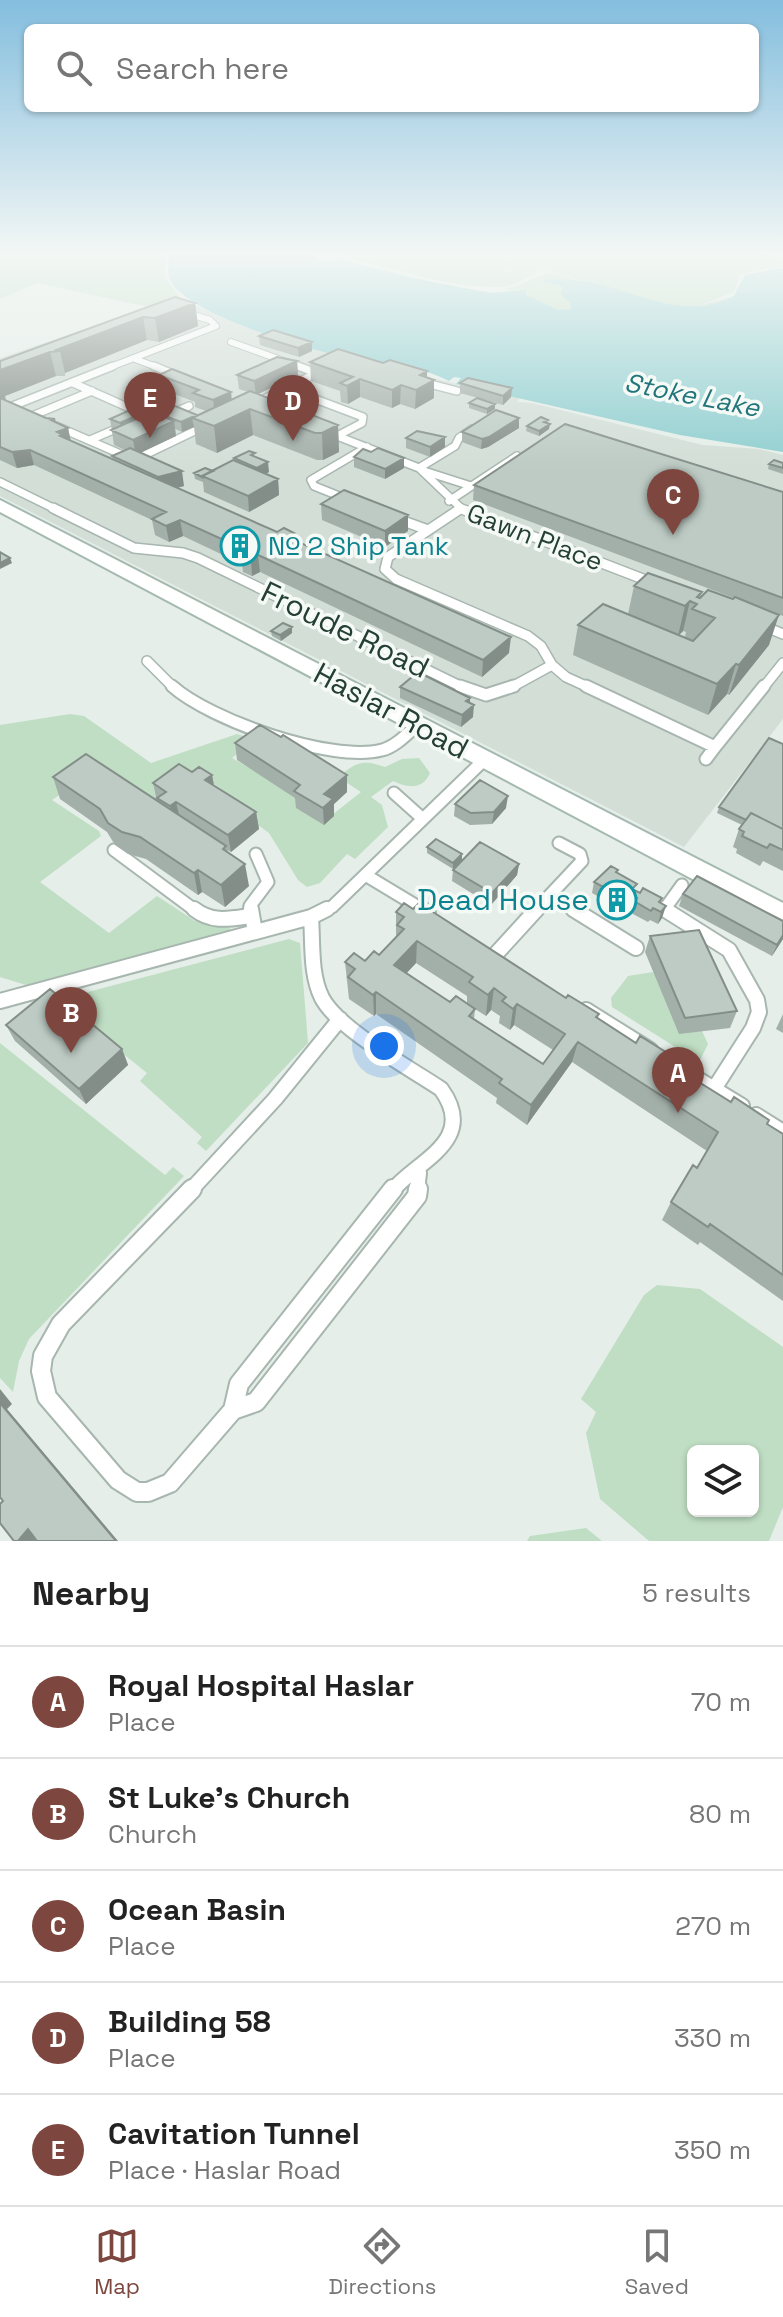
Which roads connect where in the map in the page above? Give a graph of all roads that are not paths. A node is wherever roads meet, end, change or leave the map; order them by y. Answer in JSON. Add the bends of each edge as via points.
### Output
{"nodes":[{"id":1,"x":216,"y":326,"type":"edge"},
{"id":2,"x":231,"y":342,"type":"dead end"},
{"id":3,"x":135,"y":359,"type":"junction"},
{"id":4,"x":327,"y":368,"type":"edge"},
{"id":5,"x":316,"y":373,"type":"junction"},
{"id":6,"x":413,"y":380,"type":"edge"},
{"id":7,"x":192,"y":381,"type":"edge"},
{"id":8,"x":73,"y":383,"type":"junction"},
{"id":9,"x":286,"y":388,"type":"junction"},
{"id":10,"x":92,"y":391,"type":"junction"},
{"id":11,"x":457,"y":391,"type":"edge"},
{"id":12,"x":240,"y":400,"type":"edge"},
{"id":13,"x":253,"y":405,"type":"junction"},
{"id":14,"x":12,"y":407,"type":"junction"},
{"id":15,"x":190,"y":410,"type":"edge"},
{"id":16,"x":267,"y":410,"type":"edge"},
{"id":17,"x":0,"y":411,"type":"edge"},
{"id":18,"x":239,"y":411,"type":"edge"},
{"id":19,"x":172,"y":414,"type":"edge"},
{"id":20,"x":32,"y":416,"type":"junction"},
{"id":21,"x":41,"y":419,"type":"edge"},
{"id":22,"x":200,"y":419,"type":"edge"},
{"id":23,"x":52,"y":424,"type":"edge"},
{"id":24,"x":481,"y":424,"type":"edge"},
{"id":25,"x":323,"y":431,"type":"edge"},
{"id":26,"x":337,"y":436,"type":"junction"},
{"id":27,"x":90,"y":440,"type":"junction"},
{"id":28,"x":367,"y":447,"type":"junction"},
{"id":29,"x":524,"y":451,"type":"edge"},
{"id":30,"x":134,"y":460,"type":"junction"},
{"id":31,"x":145,"y":465,"type":"edge"},
{"id":32,"x":421,"y":469,"type":"junction"},
{"id":33,"x":0,"y":482,"type":"edge"},
{"id":34,"x":471,"y":486,"type":"junction"},
{"id":35,"x":449,"y":501,"type":"junction"},
{"id":36,"x":359,"y":504,"type":"edge"},
{"id":37,"x":0,"y":505,"type":"edge"},
{"id":38,"x":460,"y":509,"type":"junction"},
{"id":39,"x":386,"y":514,"type":"edge"},
{"id":40,"x":428,"y":530,"type":"junction"},
{"id":41,"x":670,"y":590,"type":"edge"},
{"id":42,"x":755,"y":623,"type":"edge"},
{"id":43,"x":783,"y":634,"type":"edge"},
{"id":44,"x":147,"y":661,"type":"dead end"},
{"id":45,"x":552,"y":665,"type":"junction"},
{"id":46,"x":782,"y":668,"type":"edge"},
{"id":47,"x":417,"y":725,"type":"junction"},
{"id":48,"x":715,"y":747,"type":"junction"},
{"id":49,"x":706,"y":759,"type":"dead end"},
{"id":50,"x":484,"y":760,"type":"junction"},
{"id":51,"x":394,"y":793,"type":"dead end"},
{"id":52,"x":423,"y":819,"type":"junction"},
{"id":53,"x":559,"y":843,"type":"dead end"},
{"id":54,"x":114,"y":850,"type":"edge"},
{"id":55,"x":256,"y":854,"type":"dead end"},
{"id":56,"x":367,"y":876,"type":"junction"},
{"id":57,"x":682,"y":885,"type":"dead end"},
{"id":58,"x":551,"y":896,"type":"junction"},
{"id":59,"x":250,"y":916,"type":"junction"},
{"id":60,"x":783,"y":916,"type":"edge"},
{"id":61,"x":311,"y":917,"type":"junction"},
{"id":62,"x":444,"y":923,"type":"edge"},
{"id":63,"x":255,"y":932,"type":"junction"},
{"id":64,"x":636,"y":948,"type":"dead end"},
{"id":65,"x":495,"y":955,"type":"edge"},
{"id":66,"x":2,"y":999,"type":"edge"},
{"id":67,"x":573,"y":1002,"type":"edge"},
{"id":68,"x":340,"y":1019,"type":"junction"},
{"id":69,"x":714,"y":1089,"type":"junction"},
{"id":70,"x":783,"y":1132,"type":"edge"}],
"edges":[{"from":1,"to":3,"type":"lane"},
{"from":2,"to":5,"type":"lane"},
{"from":3,"to":7,"type":"lane"},
{"from":3,"to":8,"type":"lane"},
{"from":4,"to":5,"type":"lane"},
{"from":5,"to":9,"type":"lane"},
{"from":6,"to":11,"type":"lane"},
{"from":8,"to":10,"type":"lane"},
{"from":8,"to":14,"type":"lane"},
{"from":9,"to":13,"type":"lane"},
{"from":9,"to":26,"type":"lane","via":[[363,417],[362,423]]},
{"from":10,"to":20,"type":"lane"},
{"from":10,"to":27,"type":"lane","via":[[151,417]]},
{"from":12,"to":13,"type":"lane"},
{"from":13,"to":16,"type":"lane"},
{"from":13,"to":18,"type":"lane"},
{"from":14,"to":17,"type":"lane"},
{"from":14,"to":20,"type":"lane"},
{"from":15,"to":19,"type":"lane"},
{"from":20,"to":21,"type":"lane"},
{"from":22,"to":30,"type":"lane","via":[[210,423]]},
{"from":23,"to":27,"type":"lane"},
{"from":24,"to":32,"type":"lane"},
{"from":25,"to":26,"type":"lane"},
{"from":26,"to":28,"type":"lane"},
{"from":27,"to":30,"type":"lane"},
{"from":28,"to":32,"type":"lane"},
{"from":28,"to":36,"type":"lane","via":[[311,481]]},
{"from":29,"to":34,"type":"lane","name":"Gawn Place"},
{"from":30,"to":31,"type":"lane"},
{"from":32,"to":34,"type":"lane"},
{"from":32,"to":35,"type":"lane"},
{"from":33,"to":45,"type":"lane","name":"Froude Road","via":[[134,548],[192,555],[470,691],[487,696],[505,693]]},
{"from":34,"to":35,"type":"lane","name":"Gawn Place"},
{"from":35,"to":38,"type":"lane","name":"Gawn Place"},
{"from":37,"to":47,"type":"street","name":"Haslar Road"},
{"from":38,"to":40,"type":"lane"},
{"from":38,"to":41,"type":"lane","name":"Gawn Place"},
{"from":39,"to":40,"type":"lane"},
{"from":40,"to":45,"type":"lane","via":[[386,559],[387,573],[533,639]]},
{"from":42,"to":43,"type":"lane"},
{"from":44,"to":47,"type":"lane","via":[[199,705],[255,729],[330,750],[384,750]]},
{"from":45,"to":48,"type":"lane","via":[[566,677]]},
{"from":46,"to":48,"type":"lane"},
{"from":47,"to":50,"type":"street","name":"Haslar Road"},
{"from":48,"to":49,"type":"lane"},
{"from":50,"to":52,"type":"lane"},
{"from":50,"to":60,"type":"street","name":"Haslar Road"},
{"from":51,"to":52,"type":"lane"},
{"from":52,"to":56,"type":"lane"},
{"from":53,"to":58,"type":"lane","via":[[583,859]]},
{"from":54,"to":59,"type":"lane","via":[[204,917]]},
{"from":55,"to":59,"type":"lane","via":[[268,882],[250,906]]},
{"from":56,"to":61,"type":"lane","via":[[332,907]]},
{"from":56,"to":62,"type":"lane"},
{"from":57,"to":69,"type":"lane","via":[[659,907],[729,950],[759,1012]]},
{"from":58,"to":64,"type":"lane"},
{"from":58,"to":65,"type":"lane"},
{"from":59,"to":63,"type":"lane"},
{"from":61,"to":63,"type":"lane"},
{"from":61,"to":68,"type":"lane","via":[[320,996]]},
{"from":63,"to":66,"type":"lane"},
{"from":67,"to":69,"type":"lane"},
{"from":68,"to":68,"type":"lane","via":[[305,1064],[48,1343],[41,1371],[47,1397],[118,1480],[137,1492],[170,1483],[233,1410],[256,1402],[417,1196],[419,1173],[452,1128],[456,1113],[441,1089]]},
{"from":69,"to":70,"type":"lane"}]}
